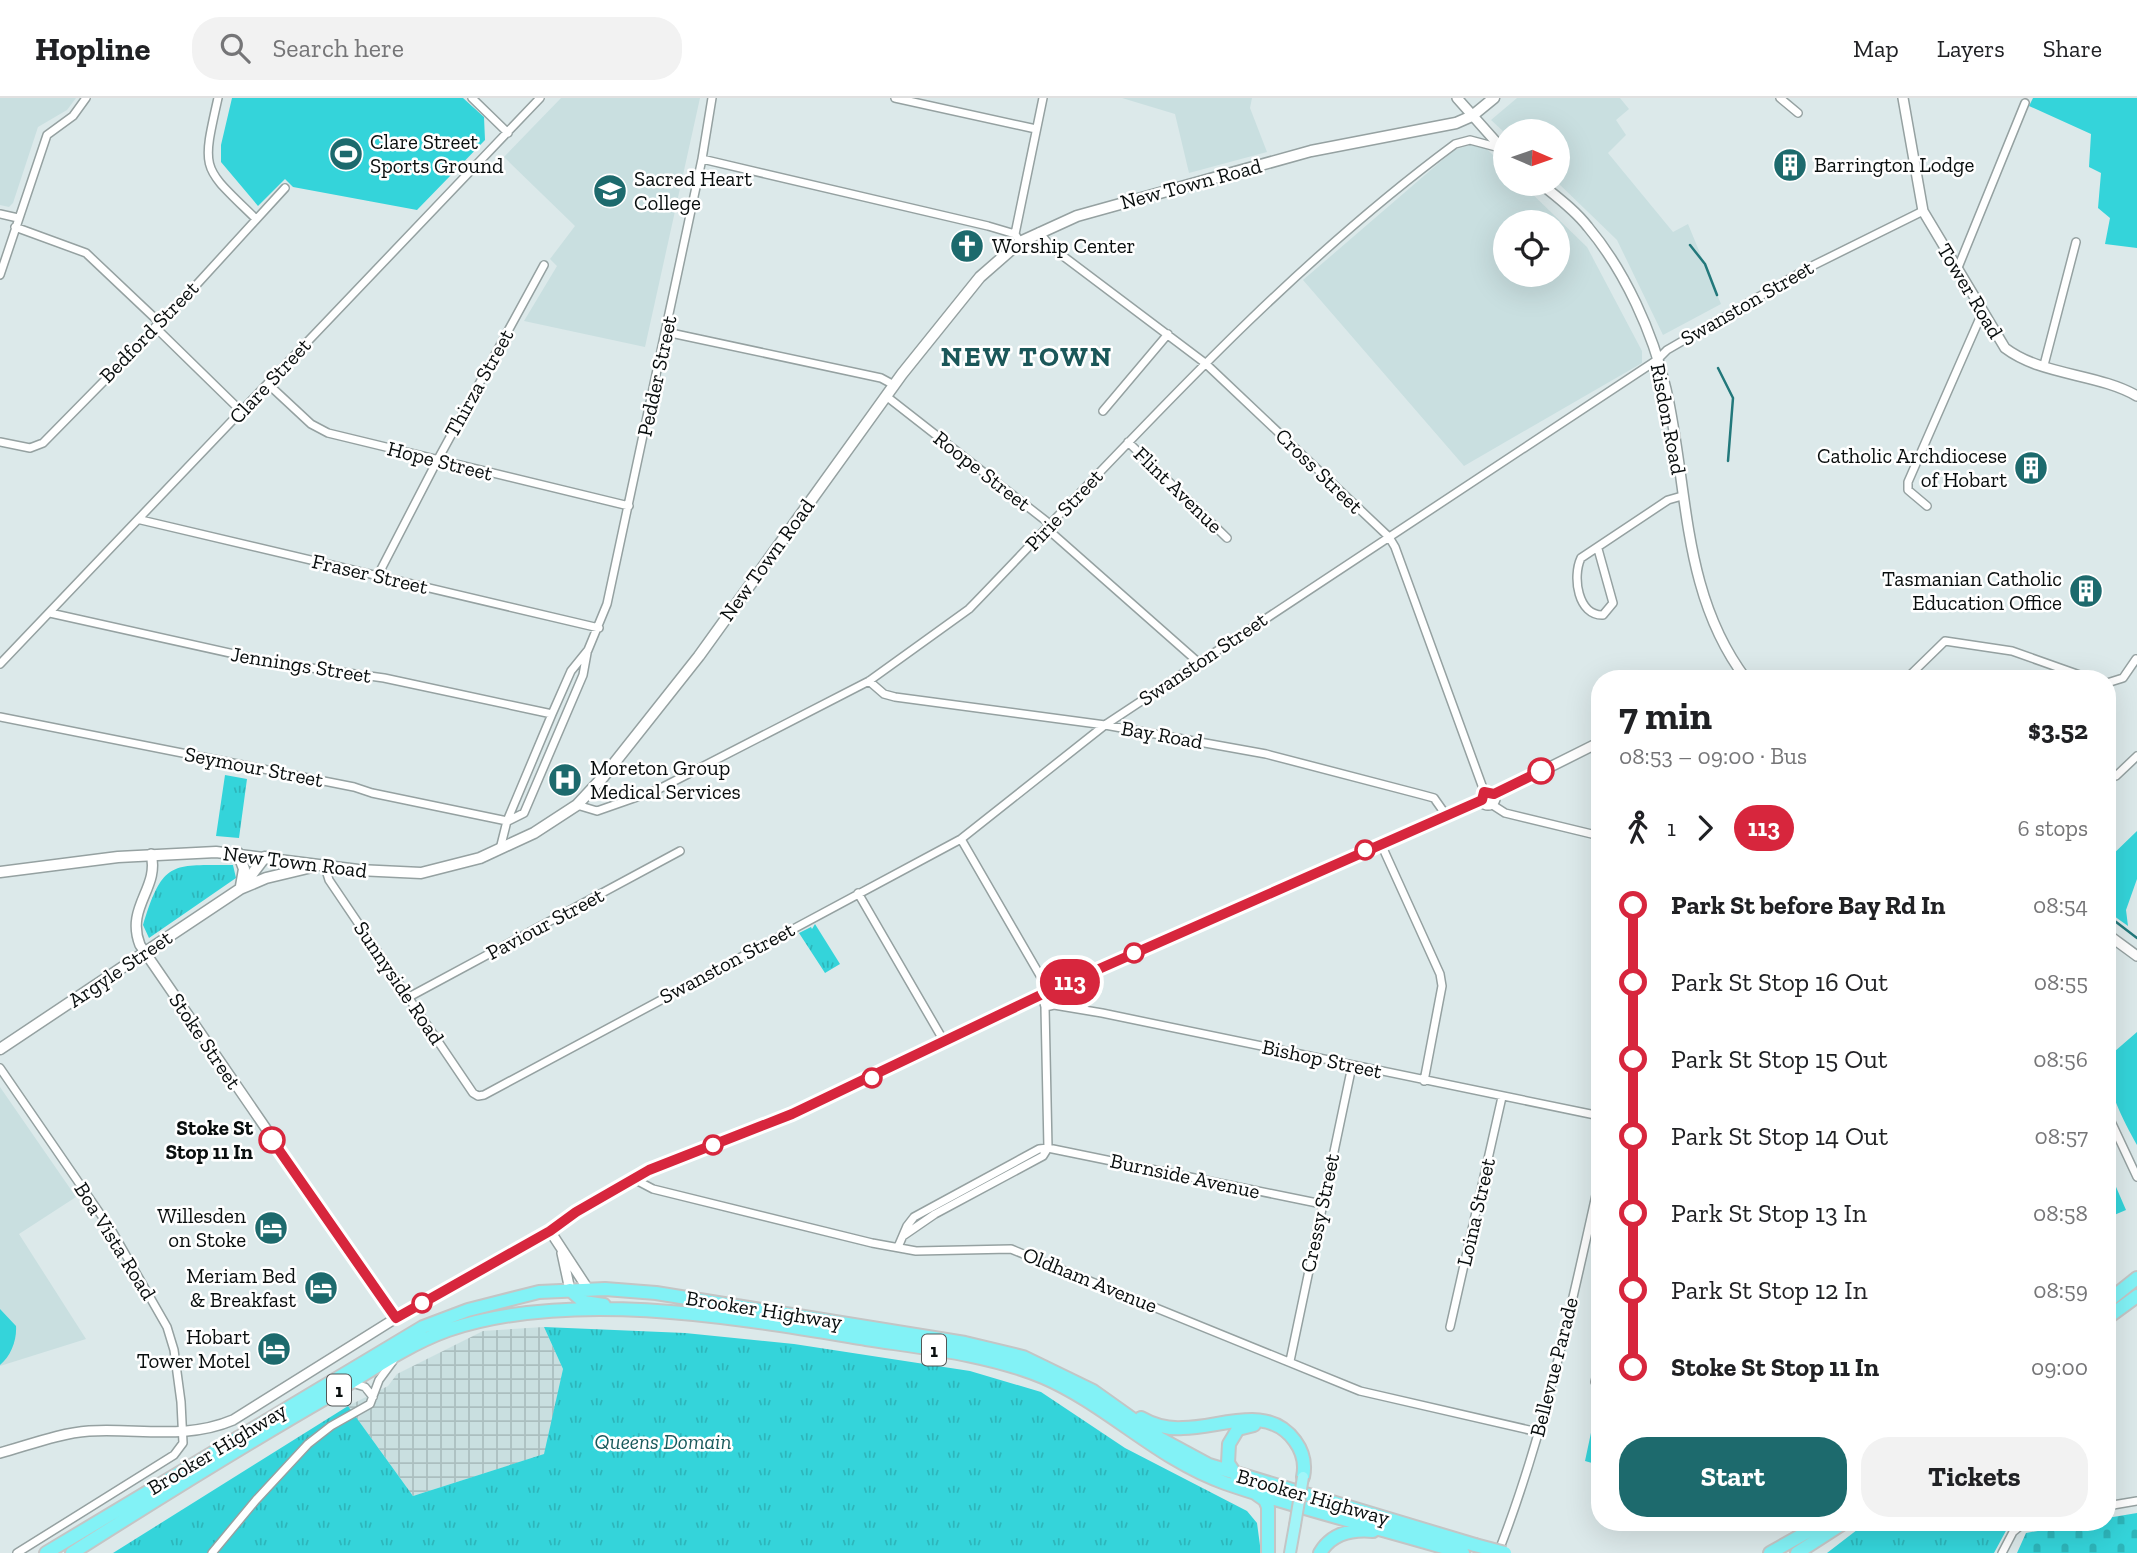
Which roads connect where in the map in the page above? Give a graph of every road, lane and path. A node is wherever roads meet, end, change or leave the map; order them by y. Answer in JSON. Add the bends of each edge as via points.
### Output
{"nodes":[{"id":1,"x":86,"y":98,"type":"edge"},
{"id":2,"x":218,"y":98,"type":"edge"},
{"id":3,"x":472,"y":98,"type":"edge"},
{"id":4,"x":540,"y":98,"type":"edge"},
{"id":5,"x":712,"y":98,"type":"edge"},
{"id":6,"x":895,"y":98,"type":"edge"},
{"id":7,"x":1043,"y":98,"type":"edge"},
{"id":8,"x":1457,"y":98,"type":"edge"},
{"id":9,"x":1494,"y":98,"type":"edge"},
{"id":10,"x":1780,"y":98,"type":"edge"},
{"id":11,"x":1903,"y":98,"type":"edge"},
{"id":12,"x":2025,"y":103,"type":"dead end"},
{"id":13,"x":1798,"y":113,"type":"dead end"},
{"id":14,"x":1472,"y":116,"type":"junction"},
{"id":15,"x":1036,"y":129,"type":"junction"},
{"id":16,"x":508,"y":133,"type":"junction"},
{"id":17,"x":1493,"y":139,"type":"edge"},
{"id":18,"x":1493,"y":147,"type":"edge"},
{"id":19,"x":702,"y":159,"type":"junction"},
{"id":20,"x":285,"y":187,"type":"dead end"},
{"id":21,"x":1554,"y":196,"type":"edge"},
{"id":22,"x":1923,"y":211,"type":"junction"},
{"id":23,"x":0,"y":214,"type":"edge"},
{"id":24,"x":18,"y":218,"type":"junction"},
{"id":25,"x":256,"y":219,"type":"junction"},
{"id":26,"x":16,"y":227,"type":"junction"},
{"id":27,"x":1039,"y":232,"type":"junction"},
{"id":28,"x":1017,"y":238,"type":"junction"},
{"id":29,"x":2076,"y":242,"type":"dead end"},
{"id":30,"x":544,"y":265,"type":"dead end"},
{"id":31,"x":1954,"y":267,"type":"junction"},
{"id":32,"x":0,"y":275,"type":"edge"},
{"id":33,"x":1984,"y":315,"type":"junction"},
{"id":34,"x":158,"y":325,"type":"junction"},
{"id":35,"x":666,"y":332,"type":"junction"},
{"id":36,"x":1168,"y":334,"type":"junction"},
{"id":37,"x":1657,"y":360,"type":"junction"},
{"id":38,"x":1205,"y":363,"type":"junction"},
{"id":39,"x":2044,"y":365,"type":"junction"},
{"id":40,"x":268,"y":384,"type":"junction"},
{"id":41,"x":894,"y":386,"type":"junction"},
{"id":42,"x":886,"y":396,"type":"junction"},
{"id":43,"x":2137,"y":396,"type":"edge"},
{"id":44,"x":1103,"y":411,"type":"dead end"},
{"id":45,"x":242,"y":412,"type":"junction"},
{"id":46,"x":0,"y":442,"type":"edge"},
{"id":47,"x":1128,"y":442,"type":"junction"},
{"id":48,"x":437,"y":461,"type":"junction"},
{"id":49,"x":1682,"y":496,"type":"junction"},
{"id":50,"x":628,"y":506,"type":"junction"},
{"id":51,"x":1927,"y":506,"type":"dead end"},
{"id":52,"x":141,"y":520,"type":"junction"},
{"id":53,"x":1050,"y":526,"type":"junction"},
{"id":54,"x":1388,"y":537,"type":"junction"},
{"id":55,"x":1227,"y":538,"type":"dead end"},
{"id":56,"x":1598,"y":549,"type":"junction"},
{"id":57,"x":377,"y":576,"type":"junction"},
{"id":58,"x":50,"y":613,"type":"junction"},
{"id":59,"x":599,"y":628,"type":"junction"},
{"id":60,"x":588,"y":650,"type":"junction"},
{"id":61,"x":2136,"y":659,"type":"edge"},
{"id":62,"x":1198,"y":662,"type":"junction"},
{"id":63,"x":0,"y":664,"type":"edge"},
{"id":64,"x":1741,"y":670,"type":"edge"},
{"id":65,"x":1915,"y":670,"type":"edge"},
{"id":66,"x":2066,"y":670,"type":"edge"},
{"id":67,"x":2116,"y":680,"type":"edge"},
{"id":68,"x":869,"y":681,"type":"junction"},
{"id":69,"x":552,"y":714,"type":"junction"},
{"id":70,"x":0,"y":717,"type":"edge"},
{"id":71,"x":1105,"y":725,"type":"junction"},
{"id":72,"x":1591,"y":746,"type":"edge"},
{"id":73,"x":2137,"y":756,"type":"edge"},
{"id":74,"x":2116,"y":776,"type":"edge"},
{"id":75,"x":1488,"y":798,"type":"junction"},
{"id":76,"x":577,"y":805,"type":"junction"},
{"id":77,"x":1446,"y":815,"type":"junction"},
{"id":78,"x":507,"y":821,"type":"junction"},
{"id":79,"x":1591,"y":834,"type":"edge"},
{"id":80,"x":961,"y":839,"type":"junction"},
{"id":81,"x":1381,"y":844,"type":"junction"},
{"id":82,"x":500,"y":849,"type":"junction"},
{"id":83,"x":680,"y":851,"type":"dead end"},
{"id":84,"x":238,"y":853,"type":"junction"},
{"id":85,"x":151,"y":854,"type":"junction"},
{"id":86,"x":265,"y":857,"type":"junction"},
{"id":87,"x":321,"y":866,"type":"junction"},
{"id":88,"x":0,"y":872,"type":"edge"},
{"id":89,"x":240,"y":889,"type":"junction"},
{"id":90,"x":858,"y":894,"type":"junction"},
{"id":91,"x":2116,"y":941,"type":"edge"},
{"id":92,"x":143,"y":949,"type":"junction"},
{"id":93,"x":2137,"y":956,"type":"edge"},
{"id":94,"x":1045,"y":993,"type":"junction"},
{"id":95,"x":410,"y":997,"type":"junction"},
{"id":96,"x":1045,"y":1007,"type":"junction"},
{"id":97,"x":946,"y":1043,"type":"junction"},
{"id":98,"x":0,"y":1049,"type":"edge"},
{"id":99,"x":1352,"y":1066,"type":"junction"},
{"id":100,"x":0,"y":1068,"type":"edge"},
{"id":101,"x":1424,"y":1081,"type":"junction"},
{"id":102,"x":478,"y":1096,"type":"joint"},
{"id":103,"x":1502,"y":1097,"type":"junction"},
{"id":104,"x":1591,"y":1114,"type":"edge"},
{"id":105,"x":2116,"y":1132,"type":"edge"},
{"id":106,"x":1048,"y":1148,"type":"junction"},
{"id":107,"x":2137,"y":1177,"type":"edge"},
{"id":108,"x":632,"y":1178,"type":"junction"},
{"id":109,"x":1322,"y":1204,"type":"junction"},
{"id":110,"x":1591,"y":1214,"type":"edge"},
{"id":111,"x":550,"y":1231,"type":"junction"},
{"id":112,"x":561,"y":1247,"type":"junction"},
{"id":113,"x":898,"y":1247,"type":"junction"},
{"id":114,"x":566,"y":1267,"type":"junction"},
{"id":115,"x":2137,"y":1278,"type":"edge"},
{"id":116,"x":588,"y":1289,"type":"junction"},
{"id":117,"x":570,"y":1290,"type":"junction"},
{"id":118,"x":546,"y":1292,"type":"junction"},
{"id":119,"x":2116,"y":1295,"type":"edge"},
{"id":120,"x":2137,"y":1296,"type":"edge"},
{"id":121,"x":635,"y":1310,"type":"junction"},
{"id":122,"x":2116,"y":1311,"type":"edge"},
{"id":123,"x":396,"y":1318,"type":"junction"},
{"id":124,"x":1450,"y":1327,"type":"dead end"},
{"id":125,"x":398,"y":1355,"type":"junction"},
{"id":126,"x":1290,"y":1361,"type":"junction"},
{"id":127,"x":350,"y":1383,"type":"junction"},
{"id":128,"x":373,"y":1397,"type":"junction"},
{"id":129,"x":1107,"y":1400,"type":"junction"},
{"id":130,"x":1538,"y":1432,"type":"junction"},
{"id":131,"x":182,"y":1438,"type":"junction"},
{"id":132,"x":0,"y":1453,"type":"edge"},
{"id":133,"x":1236,"y":1475,"type":"junction"},
{"id":134,"x":1303,"y":1476,"type":"junction"},
{"id":135,"x":1247,"y":1489,"type":"junction"},
{"id":136,"x":2137,"y":1501,"type":"edge"},
{"id":137,"x":2116,"y":1504,"type":"edge"},
{"id":138,"x":1809,"y":1531,"type":"edge"},
{"id":139,"x":1831,"y":1531,"type":"edge"},
{"id":140,"x":2014,"y":1531,"type":"edge"},
{"id":141,"x":1408,"y":1536,"type":"junction"},
{"id":142,"x":17,"y":1553,"type":"edge"},
{"id":143,"x":46,"y":1553,"type":"edge"},
{"id":144,"x":72,"y":1553,"type":"edge"},
{"id":145,"x":212,"y":1553,"type":"edge"},
{"id":146,"x":1268,"y":1553,"type":"edge"},
{"id":147,"x":1290,"y":1553,"type":"edge"},
{"id":148,"x":1320,"y":1553,"type":"edge"},
{"id":149,"x":1464,"y":1553,"type":"edge"},
{"id":150,"x":1498,"y":1553,"type":"edge"},
{"id":151,"x":1505,"y":1553,"type":"edge"},
{"id":152,"x":1770,"y":1553,"type":"edge"},
{"id":153,"x":1797,"y":1553,"type":"edge"},
{"id":154,"x":2002,"y":1553,"type":"edge"}],
"edges":[{"from":1,"to":24,"type":"street","via":[[74,116],[47,135]]},
{"from":2,"to":25,"type":"street","via":[[207,162],[218,182]]},
{"from":3,"to":16,"type":"street"},
{"from":4,"to":16,"type":"street","name":"Clare Street"},
{"from":5,"to":19,"type":"street","name":"Pedder Street"},
{"from":6,"to":15,"type":"street"},
{"from":7,"to":15,"type":"street"},
{"from":8,"to":14,"type":"street"},
{"from":9,"to":14,"type":"main road","name":"New Town Road"},
{"from":10,"to":13,"type":"street"},
{"from":11,"to":22,"type":"street","name":"Tower Road"},
{"from":12,"to":31,"type":"street"},
{"from":14,"to":17,"type":"street"},
{"from":14,"to":27,"type":"main road","name":"New Town Road","via":[[1440,127],[1311,151],[1077,216]]},
{"from":15,"to":28,"type":"street"},
{"from":16,"to":40,"type":"street","name":"Clare Street"},
{"from":18,"to":38,"type":"street","name":"Pirie Street","via":[[1470,140],[1455,144],[1263,305]]},
{"from":19,"to":28,"type":"street","via":[[988,226]]},
{"from":19,"to":35,"type":"street","name":"Pedder Street"},
{"from":20,"to":25,"type":"street","name":"Bedford Street"},
{"from":21,"to":37,"type":"street","name":"Risdon Road","via":[[1587,225],[1608,254]]},
{"from":22,"to":31,"type":"street","name":"Tower Road"},
{"from":22,"to":37,"type":"street","name":"Swanston Street","via":[[1727,313]]},
{"from":23,"to":24,"type":"street"},
{"from":24,"to":26,"type":"street"},
{"from":25,"to":34,"type":"street","name":"Bedford Street"},
{"from":26,"to":32,"type":"street"},
{"from":26,"to":34,"type":"street","via":[[86,253]]},
{"from":27,"to":28,"type":"main road","name":"New Town Road"},
{"from":27,"to":36,"type":"street","name":"Cross Street","via":[[1051,247]]},
{"from":28,"to":41,"type":"main road","name":"New Town Road","via":[[980,277]]},
{"from":29,"to":39,"type":"street"},
{"from":30,"to":48,"type":"street","name":"Thirza Street"},
{"from":31,"to":33,"type":"street","name":"Tower Road"},
{"from":33,"to":39,"type":"street","name":"Tower Road","via":[[2005,348]]},
{"from":33,"to":51,"type":"street","via":[[1908,482],[1908,490]]},
{"from":34,"to":45,"type":"street"},
{"from":34,"to":46,"type":"street","name":"Bedford Street","via":[[43,443],[30,448]]},
{"from":35,"to":41,"type":"street","via":[[881,378]]},
{"from":35,"to":50,"type":"street","name":"Pedder Street"},
{"from":36,"to":38,"type":"street","name":"Cross Street"},
{"from":36,"to":44,"type":"street"},
{"from":37,"to":49,"type":"street","name":"Risdon Road"},
{"from":37,"to":54,"type":"street","name":"Swanston Street"},
{"from":38,"to":47,"type":"street","name":"Pirie Street"},
{"from":38,"to":54,"type":"street","name":"Cross Street"},
{"from":39,"to":43,"type":"street","name":"Tower Road","via":[[2116,385]]},
{"from":40,"to":45,"type":"street","name":"Clare Street"},
{"from":40,"to":48,"type":"street","name":"Hope Street","via":[[318,429]]},
{"from":41,"to":42,"type":"main road","name":"New Town Road"},
{"from":42,"to":53,"type":"street","name":"Roope Street"},
{"from":42,"to":76,"type":"main road","name":"New Town Road","via":[[699,656]]},
{"from":45,"to":52,"type":"street","name":"Clare Street"},
{"from":47,"to":53,"type":"street","name":"Pirie Street"},
{"from":47,"to":55,"type":"street","name":"Flint Avenue"},
{"from":48,"to":50,"type":"street","name":"Hope Street"},
{"from":48,"to":57,"type":"street","name":"Thirza Street"},
{"from":49,"to":56,"type":"street","via":[[1668,500]]},
{"from":49,"to":64,"type":"street","name":"Risdon Road","via":[[1703,599]]},
{"from":50,"to":59,"type":"street","name":"Pedder Street"},
{"from":52,"to":57,"type":"street","name":"Fraser Street"},
{"from":52,"to":58,"type":"street","name":"Clare Street"},
{"from":53,"to":62,"type":"street","name":"Roope Street","via":[[1052,534]]},
{"from":53,"to":68,"type":"street","name":"Pirie Street","via":[[970,609]]},
{"from":54,"to":62,"type":"street","name":"Swanston Street"},
{"from":54,"to":75,"type":"street","name":"Cross Street"},
{"from":56,"to":56,"type":"street","via":[[1581,558],[1577,575],[1587,611],[1603,615],[1613,603]]},
{"from":57,"to":59,"type":"street","name":"Fraser Street"},
{"from":58,"to":63,"type":"street","name":"Clare Street"},
{"from":58,"to":69,"type":"street","name":"Jennings Street","via":[[275,663],[384,678]]},
{"from":59,"to":60,"type":"street","name":"Pedder Street"},
{"from":60,"to":69,"type":"street","name":"Pedder Street","via":[[572,671]]},
{"from":60,"to":78,"type":"street","name":"Pedder Street","via":[[583,675],[524,813]]},
{"from":61,"to":67,"type":"street","via":[[2123,678]]},
{"from":62,"to":71,"type":"street","name":"Swanston Street"},
{"from":65,"to":66,"type":"street","via":[[1945,641],[2012,651]]},
{"from":68,"to":71,"type":"street","name":"Bay Road","via":[[895,697]]},
{"from":68,"to":76,"type":"street","name":"Pirie Street","via":[[657,790],[597,811]]},
{"from":69,"to":78,"type":"street","name":"Pedder Street"},
{"from":70,"to":78,"type":"street","name":"Seymour Street"},
{"from":71,"to":77,"type":"street","name":"Bay Road","via":[[1266,754],[1423,794],[1434,799]]},
{"from":71,"to":80,"type":"street","name":"Swanston Street"},
{"from":72,"to":75,"type":"street"},
{"from":73,"to":74,"type":"street"},
{"from":75,"to":77,"type":"street"},
{"from":75,"to":79,"type":"street","via":[[1505,813]]},
{"from":76,"to":82,"type":"main road","name":"New Town Road"},
{"from":77,"to":81,"type":"street"},
{"from":78,"to":82,"type":"street","name":"Pedder Street"},
{"from":80,"to":90,"type":"street","name":"Swanston Street"},
{"from":80,"to":94,"type":"street"},
{"from":81,"to":94,"type":"street"},
{"from":81,"to":101,"type":"street","via":[[1440,974],[1442,986]]},
{"from":82,"to":87,"type":"main road","name":"New Town Road","via":[[421,873]]},
{"from":83,"to":95,"type":"street","name":"Paviour Street"},
{"from":84,"to":85,"type":"main road","name":"New Town Road"},
{"from":84,"to":86,"type":"main road","name":"New Town Road"},
{"from":84,"to":89,"type":"main road","via":[[244,869]]},
{"from":85,"to":88,"type":"main road","name":"New Town Road"},
{"from":85,"to":92,"type":"street","name":"Stoke Street","via":[[154,872],[135,922]]},
{"from":86,"to":87,"type":"main road","name":"New Town Road"},
{"from":86,"to":89,"type":"main road","name":"Argyle Street"},
{"from":87,"to":89,"type":"main road","name":"Argyle Street"},
{"from":87,"to":95,"type":"street","name":"Sunnyside Road"},
{"from":89,"to":92,"type":"main road","name":"Argyle Street"},
{"from":90,"to":97,"type":"street"},
{"from":90,"to":102,"type":"street","name":"Swanston Street"},
{"from":91,"to":93,"type":"street"},
{"from":92,"to":98,"type":"main road","name":"Argyle Street"},
{"from":92,"to":123,"type":"street","name":"Stoke Street"},
{"from":94,"to":96,"type":"street"},
{"from":94,"to":97,"type":"street"},
{"from":95,"to":102,"type":"street","name":"Sunnyside Road"},
{"from":96,"to":99,"type":"street","name":"Bishop Street","via":[[1102,1013]]},
{"from":96,"to":106,"type":"street"},
{"from":97,"to":108,"type":"street","via":[[783,1118]]},
{"from":99,"to":101,"type":"street","name":"Bishop Street"},
{"from":99,"to":109,"type":"street","name":"Cressy Street"},
{"from":100,"to":131,"type":"street","name":"Boa Vista Road","via":[[112,1231],[156,1306],[174,1350]]},
{"from":101,"to":103,"type":"street","name":"Bishop Street"},
{"from":103,"to":104,"type":"street","name":"Bishop Street"},
{"from":103,"to":124,"type":"street","name":"Loina Street"},
{"from":105,"to":107,"type":"street"},
{"from":106,"to":109,"type":"street","name":"Burnside Avenue"},
{"from":106,"to":113,"type":"street","via":[[1043,1156],[935,1214],[902,1237]]},
{"from":108,"to":111,"type":"street"},
{"from":108,"to":113,"type":"street","name":"Oldham Avenue","via":[[653,1189]]},
{"from":109,"to":126,"type":"street","name":"Cressy Street"},
{"from":110,"to":130,"type":"street","name":"Bellevue Parade"},
{"from":111,"to":112,"type":"street"},
{"from":111,"to":123,"type":"street"},
{"from":112,"to":114,"type":"street"},
{"from":112,"to":116,"type":"street"},
{"from":113,"to":126,"type":"street","name":"Oldham Avenue","via":[[916,1251],[1011,1249]]},
{"from":114,"to":117,"type":"street"},
{"from":114,"to":118,"type":"street","via":[[560,1285]]},
{"from":115,"to":119,"type":"highway"},
{"from":116,"to":117,"type":"highway","name":"Brooker Highway","number":"1"},
{"from":116,"to":129,"type":"highway","name":"Brooker Highway","number":"1","via":[[656,1293],[992,1349],[1046,1366]]},
{"from":117,"to":118,"type":"highway","name":"Brooker Highway","number":"1"},
{"from":117,"to":121,"type":"highway","via":[[584,1302]]},
{"from":118,"to":143,"type":"highway","name":"Brooker Highway","number":"1","via":[[468,1310],[408,1335]]},
{"from":120,"to":122,"type":"highway"},
{"from":121,"to":125,"type":"highway","name":"Brooker Highway","number":"1","via":[[556,1312],[472,1323],[425,1339]]},
{"from":121,"to":135,"type":"highway","name":"Brooker Highway","number":"1","via":[[718,1315],[1020,1368],[1067,1389],[1174,1460]]},
{"from":123,"to":131,"type":"street","via":[[233,1420]]},
{"from":125,"to":127,"type":"highway","name":"Brooker Highway","number":"1"},
{"from":125,"to":128,"type":"street","via":[[379,1380]]},
{"from":126,"to":130,"type":"street","name":"Oldham Avenue","via":[[1360,1391]]},
{"from":127,"to":128,"type":"street","via":[[365,1387]]},
{"from":127,"to":144,"type":"highway","name":"Brooker Highway","number":"1"},
{"from":128,"to":145,"type":"street","via":[[365,1409],[308,1444]]},
{"from":129,"to":133,"type":"highway","name":"Brooker Highway","number":"1","via":[[1183,1452]]},
{"from":129,"to":134,"type":"highway","via":[[1165,1427],[1267,1421],[1298,1445],[1304,1460]]},
{"from":130,"to":150,"type":"street","name":"Bellevue Parade"},
{"from":131,"to":132,"type":"street","via":[[85,1431]]},
{"from":131,"to":142,"type":"street","via":[[174,1455]]},
{"from":133,"to":134,"type":"highway","via":[[1228,1463],[1229,1444],[1238,1429],[1255,1425],[1271,1429],[1286,1441]]},
{"from":133,"to":151,"type":"highway","name":"Brooker Highway","number":"1","bridge":true},
{"from":134,"to":147,"type":"main road","bridge":true},
{"from":135,"to":141,"type":"highway","name":"Brooker Highway","number":"1"},
{"from":135,"to":146,"type":"highway","via":[[1268,1507]]},
{"from":136,"to":137,"type":"street"},
{"from":138,"to":152,"type":"highway"},
{"from":139,"to":153,"type":"highway"},
{"from":140,"to":154,"type":"street"},
{"from":141,"to":148,"type":"highway","via":[[1355,1531],[1332,1538]]},
{"from":141,"to":149,"type":"highway","name":"Brooker Highway","number":"1"}]}
